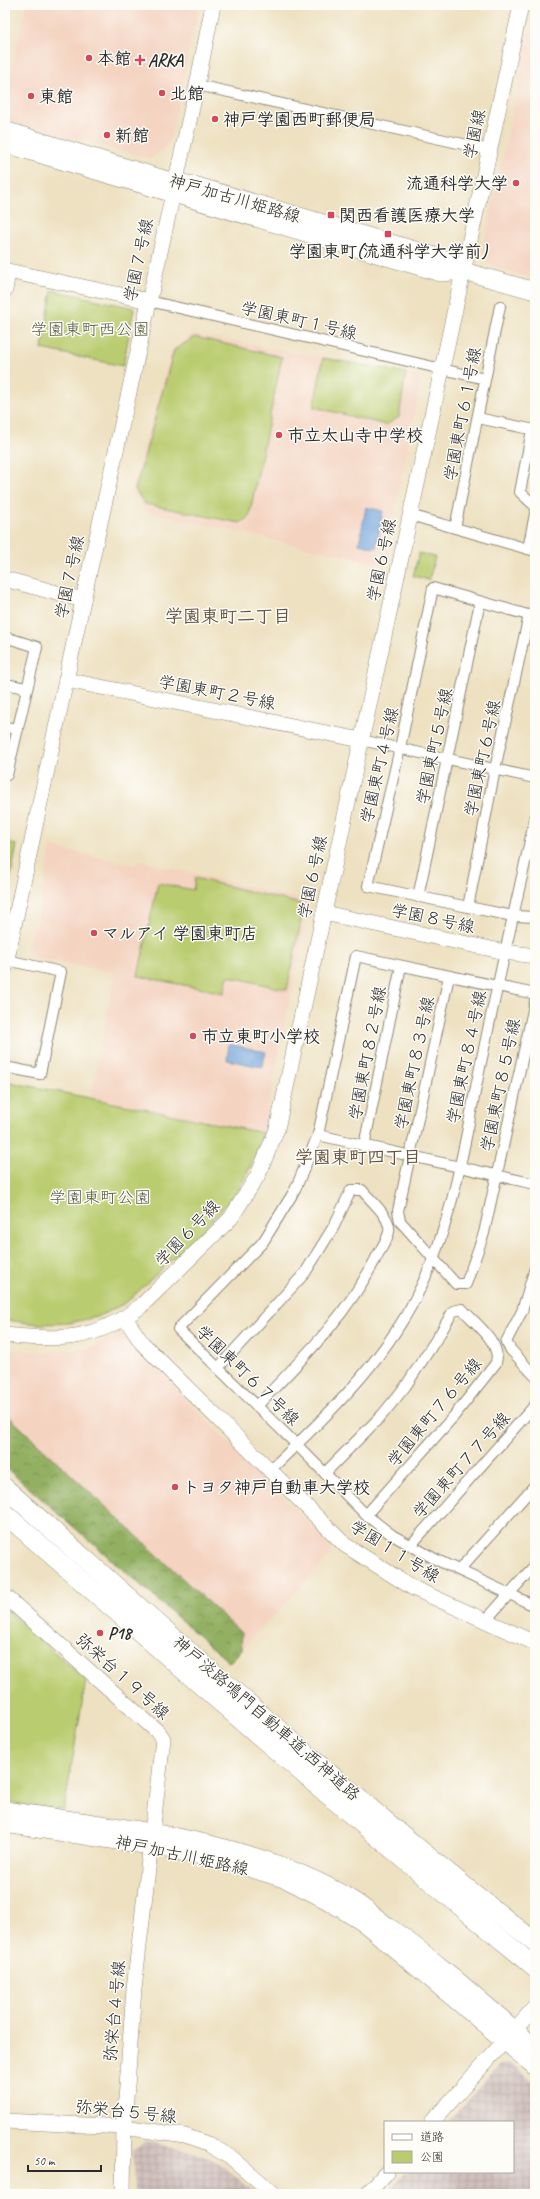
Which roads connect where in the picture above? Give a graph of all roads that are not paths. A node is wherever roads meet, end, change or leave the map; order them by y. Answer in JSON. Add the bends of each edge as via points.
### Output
{"nodes":[{"id":1,"x":213,"y":5,"type":"edge"},
{"id":2,"x":521,"y":5,"type":"edge"},
{"id":3,"x":197,"y":85,"type":"junction"},
{"id":4,"x":5,"y":130,"type":"edge"},
{"id":5,"x":5,"y":144,"type":"edge"},
{"id":6,"x":490,"y":150,"type":"junction"},
{"id":7,"x":173,"y":188,"type":"junction"},
{"id":8,"x":463,"y":271,"type":"junction"},
{"id":9,"x":5,"y":290,"type":"edge"},
{"id":10,"x":535,"y":292,"type":"edge"},
{"id":11,"x":149,"y":301,"type":"junction"},
{"id":12,"x":500,"y":306,"type":"dead end"},
{"id":13,"x":441,"y":369,"type":"junction"},
{"id":14,"x":485,"y":379,"type":"junction"},
{"id":15,"x":478,"y":418,"type":"junction"},
{"id":16,"x":534,"y":430,"type":"edge"},
{"id":17,"x":535,"y":506,"type":"edge"},
{"id":18,"x":535,"y":514,"type":"edge"},
{"id":19,"x":410,"y":515,"type":"junction"},
{"id":20,"x":455,"y":528,"type":"junction"},
{"id":21,"x":531,"y":550,"type":"edge"},
{"id":22,"x":5,"y":579,"type":"edge"},
{"id":23,"x":83,"y":600,"type":"junction"},
{"id":24,"x":480,"y":602,"type":"junction"},
{"id":25,"x":532,"y":616,"type":"edge"},
{"id":26,"x":5,"y":638,"type":"edge"},
{"id":27,"x":66,"y":680,"type":"junction"},
{"id":28,"x":5,"y":684,"type":"edge"},
{"id":29,"x":26,"y":688,"type":"junction"},
{"id":30,"x":5,"y":727,"type":"edge"},
{"id":31,"x":18,"y":729,"type":"junction"},
{"id":32,"x":361,"y":740,"type":"junction"},
{"id":33,"x":400,"y":748,"type":"junction"},
{"id":34,"x":448,"y":758,"type":"junction"},
{"id":35,"x":495,"y":769,"type":"junction"},
{"id":36,"x":6,"y":777,"type":"edge"},
{"id":37,"x":535,"y":778,"type":"edge"},
{"id":38,"x":535,"y":818,"type":"edge"},
{"id":39,"x":418,"y":896,"type":"junction"},
{"id":40,"x":468,"y":907,"type":"junction"},
{"id":41,"x":324,"y":913,"type":"junction"},
{"id":42,"x":513,"y":916,"type":"junction"},
{"id":43,"x":535,"y":917,"type":"edge"},
{"id":44,"x":505,"y":952,"type":"junction"},
{"id":45,"x":535,"y":956,"type":"edge"},
{"id":46,"x":6,"y":964,"type":"edge"},
{"id":47,"x":401,"y":966,"type":"junction"},
{"id":48,"x":449,"y":976,"type":"junction"},
{"id":49,"x":501,"y":987,"type":"junction"},
{"id":50,"x":535,"y":994,"type":"edge"},
{"id":51,"x":535,"y":1001,"type":"edge"},
{"id":52,"x":5,"y":1067,"type":"edge"},
{"id":53,"x":318,"y":1135,"type":"junction"},
{"id":54,"x":364,"y":1146,"type":"junction"},
{"id":55,"x":411,"y":1157,"type":"junction"},
{"id":56,"x":459,"y":1168,"type":"junction"},
{"id":57,"x":497,"y":1176,"type":"junction"},
{"id":58,"x":535,"y":1184,"type":"edge"},
{"id":59,"x":434,"y":1259,"type":"junction"},
{"id":60,"x":535,"y":1268,"type":"edge"},
{"id":61,"x":126,"y":1318,"type":"junction"},
{"id":62,"x":5,"y":1335,"type":"edge"},
{"id":63,"x":218,"y":1368,"type":"junction"},
{"id":64,"x":535,"y":1376,"type":"edge"},
{"id":65,"x":535,"y":1405,"type":"edge"},
{"id":66,"x":257,"y":1406,"type":"junction"},
{"id":67,"x":297,"y":1445,"type":"junction"},
{"id":68,"x":269,"y":1471,"type":"junction"},
{"id":69,"x":325,"y":1473,"type":"junction"},
{"id":70,"x":535,"y":1485,"type":"edge"},
{"id":71,"x":5,"y":1488,"type":"edge"},
{"id":72,"x":5,"y":1514,"type":"edge"},
{"id":73,"x":366,"y":1515,"type":"junction"},
{"id":74,"x":411,"y":1545,"type":"junction"},
{"id":75,"x":535,"y":1565,"type":"edge"},
{"id":76,"x":459,"y":1570,"type":"junction"},
{"id":77,"x":508,"y":1595,"type":"junction"},
{"id":78,"x":5,"y":1596,"type":"edge"},
{"id":79,"x":535,"y":1606,"type":"edge"},
{"id":80,"x":485,"y":1622,"type":"junction"},
{"id":81,"x":535,"y":1643,"type":"edge"},
{"id":82,"x":5,"y":1810,"type":"edge"},
{"id":83,"x":5,"y":1824,"type":"edge"},
{"id":84,"x":152,"y":1839,"type":"junction"},
{"id":85,"x":535,"y":1942,"type":"edge"},
{"id":86,"x":535,"y":1967,"type":"edge"},
{"id":87,"x":535,"y":2007,"type":"edge"},
{"id":88,"x":510,"y":2036,"type":"junction"},
{"id":89,"x":535,"y":2047,"type":"edge"},
{"id":90,"x":535,"y":2067,"type":"edge"},
{"id":91,"x":5,"y":2121,"type":"edge"},
{"id":92,"x":433,"y":2121,"type":"edge"},
{"id":93,"x":124,"y":2127,"type":"junction"},
{"id":94,"x":386,"y":2173,"type":"edge"},
{"id":95,"x":123,"y":2194,"type":"edge"},
{"id":96,"x":274,"y":2194,"type":"edge"},
{"id":97,"x":367,"y":2194,"type":"edge"}],
"edges":[{"from":1,"to":3,"type":"street","name":"学園７号線"},
{"from":2,"to":6,"type":"street","name":"学園線"},
{"from":3,"to":6,"type":"street"},
{"from":3,"to":7,"type":"street","name":"学園７号線"},
{"from":4,"to":7,"type":"main road","name":"神戸加古川姫路線"},
{"from":5,"to":7,"type":"main road","name":"神戸加古川姫路線"},
{"from":6,"to":8,"type":"street","name":"学園線"},
{"from":7,"to":8,"type":"main road","name":"神戸加古川姫路線","via":[[190,197],[442,273]]},
{"from":7,"to":11,"type":"street","name":"学園７号線"},
{"from":8,"to":10,"type":"main road","name":"神戸加古川姫路線"},
{"from":8,"to":13,"type":"street","name":"学園６号線"},
{"from":9,"to":11,"type":"street","via":[[8,271]]},
{"from":11,"to":13,"type":"street","name":"学園東町１号線"},
{"from":11,"to":23,"type":"street","name":"学園７号線"},
{"from":12,"to":14,"type":"street","name":"学園東町６１号線","via":[[502,321]]},
{"from":13,"to":14,"type":"street","name":"学園東町１号線"},
{"from":13,"to":19,"type":"street","name":"学園６号線"},
{"from":14,"to":15,"type":"street","name":"学園東町６１号線"},
{"from":15,"to":16,"type":"street"},
{"from":15,"to":20,"type":"street","name":"学園東町６１号線"},
{"from":16,"to":17,"type":"street","via":[[520,492]]},
{"from":18,"to":21,"type":"street"},
{"from":19,"to":20,"type":"street"},
{"from":19,"to":32,"type":"street","name":"学園６号線"},
{"from":20,"to":21,"type":"street"},
{"from":22,"to":23,"type":"street"},
{"from":23,"to":27,"type":"street","name":"学園７号線"},
{"from":24,"to":25,"type":"street","name":"学園東町４号線"},
{"from":24,"to":33,"type":"street","name":"学園東町４号線","via":[[433,588]]},
{"from":24,"to":34,"type":"street","name":"学園東町５号線"},
{"from":25,"to":35,"type":"street","name":"学園東町６号線"},
{"from":26,"to":29,"type":"street","via":[[37,647]]},
{"from":27,"to":32,"type":"street","name":"学園東町２号線"},
{"from":27,"to":46,"type":"street","name":"学園７号線"},
{"from":28,"to":29,"type":"street"},
{"from":29,"to":31,"type":"street"},
{"from":30,"to":31,"type":"street"},
{"from":31,"to":36,"type":"street"},
{"from":32,"to":33,"type":"street"},
{"from":32,"to":41,"type":"street","name":"学園６号線"},
{"from":33,"to":34,"type":"street"},
{"from":33,"to":39,"type":"street","name":"学園東町４号線","via":[[368,886]]},
{"from":34,"to":35,"type":"street"},
{"from":34,"to":39,"type":"street","name":"学園東町５号線"},
{"from":35,"to":37,"type":"street"},
{"from":35,"to":40,"type":"street","name":"学園東町６号線"},
{"from":38,"to":42,"type":"street","name":"学園東町８４号線"},
{"from":39,"to":40,"type":"street","name":"学園東町４号線"},
{"from":40,"to":42,"type":"street","name":"学園東町４号線"},
{"from":41,"to":44,"type":"street","name":"学園８号線"},
{"from":41,"to":61,"type":"street","name":"学園６号線","via":[[277,1129],[258,1175],[232,1218]]},
{"from":42,"to":43,"type":"street","name":"学園東町４号線"},
{"from":42,"to":44,"type":"street","name":"学園東町８４号線"},
{"from":44,"to":45,"type":"street","name":"学園８号線"},
{"from":44,"to":49,"type":"street","name":"学園東町８４号線"},
{"from":46,"to":52,"type":"street","via":[[61,972],[40,1074]]},
{"from":47,"to":48,"type":"street","name":"学園東町６７号線"},
{"from":47,"to":53,"type":"street","name":"学園東町６７号線","via":[[356,956]]},
{"from":47,"to":54,"type":"street","name":"学園東町８２号線"},
{"from":48,"to":49,"type":"street","name":"学園東町６７号線"},
{"from":48,"to":55,"type":"street","name":"学園東町８３号線"},
{"from":49,"to":50,"type":"street","name":"学園東町６７号線"},
{"from":49,"to":56,"type":"street","name":"学園東町８４号線"},
{"from":51,"to":57,"type":"street","name":"学園東町８５号線"},
{"from":53,"to":54,"type":"street"},
{"from":53,"to":63,"type":"street","name":"学園東町６７号線","via":[[295,1190],[263,1242],[178,1329]]},
{"from":54,"to":55,"type":"street"},
{"from":55,"to":56,"type":"street"},
{"from":55,"to":59,"type":"street","name":"学園東町８３号線","via":[[398,1211],[400,1221]]},
{"from":56,"to":57,"type":"street"},
{"from":56,"to":59,"type":"street","name":"学園東町８４号線"},
{"from":57,"to":58,"type":"street"},
{"from":57,"to":59,"type":"street","name":"学園東町８５号線","via":[[484,1233],[466,1284],[456,1284]]},
{"from":59,"to":67,"type":"street","name":"学園東町８４号線","via":[[416,1297],[380,1355],[368,1371]]},
{"from":60,"to":64,"type":"street","via":[[522,1311],[506,1342]]},
{"from":61,"to":62,"type":"street","name":"学園６号線","via":[[88,1334],[57,1339]]},
{"from":61,"to":68,"type":"street","name":"学園１１号線","via":[[142,1343]]},
{"from":63,"to":66,"type":"street","name":"学園東町６７号線"},
{"from":63,"to":66,"type":"street","via":[[305,1273],[334,1226],[351,1190],[362,1190],[387,1220],[389,1232],[364,1282],[329,1331]]},
{"from":65,"to":74,"type":"street","name":"学園東町７７号線"},
{"from":66,"to":67,"type":"street","name":"学園東町６７号線"},
{"from":67,"to":68,"type":"street","name":"学園東町８４号線"},
{"from":67,"to":69,"type":"street","name":"学園東町６７号線"},
{"from":68,"to":80,"type":"street","name":"学園１１号線","via":[[345,1545],[413,1588]]},
{"from":69,"to":73,"type":"street","name":"学園東町６７号線"},
{"from":69,"to":73,"type":"street","name":"学園東町７６号線","via":[[382,1415],[426,1356],[453,1311],[462,1309],[496,1346],[499,1355],[496,1363],[454,1416]]},
{"from":70,"to":76,"type":"street"},
{"from":71,"to":85,"type":"highway","name":"神戸淡路鳴門自動車道;西神道路","via":[[308,1755],[451,1877]]},
{"from":72,"to":86,"type":"highway","name":"神戸淡路鳴門自動車道;西神道路","via":[[289,1762]]},
{"from":73,"to":74,"type":"street","name":"学園東町６７号線"},
{"from":74,"to":76,"type":"street","name":"学園東町６７号線"},
{"from":75,"to":77,"type":"street"},
{"from":76,"to":77,"type":"street","name":"学園東町６７号線"},
{"from":77,"to":79,"type":"street","name":"学園東町６７号線"},
{"from":77,"to":80,"type":"street"},
{"from":78,"to":84,"type":"street","name":"弥栄台１９号線","via":[[163,1739]]},
{"from":80,"to":81,"type":"street","name":"学園１１号線"},
{"from":82,"to":84,"type":"main road","name":"神戸加古川姫路線"},
{"from":83,"to":84,"type":"main road","name":"神戸加古川姫路線"},
{"from":84,"to":88,"type":"main road","name":"神戸加古川姫路線","via":[[286,1880],[328,1902],[365,1924]]},
{"from":84,"to":93,"type":"street","name":"弥栄台４号線","via":[[134,1988]]},
{"from":87,"to":88,"type":"street"},
{"from":88,"to":89,"type":"main road","name":"神戸加古川姫路線"},
{"from":88,"to":90,"type":"main road","name":"神戸加古川姫路線"},
{"from":88,"to":92,"type":"street"},
{"from":91,"to":93,"type":"street","name":"弥栄台５号線"},
{"from":93,"to":95,"type":"street","name":"弥栄台４号線"},
{"from":93,"to":96,"type":"street","name":"弥栄台５号線","via":[[185,2136],[210,2145],[233,2159]]},
{"from":94,"to":97,"type":"street"}]}
